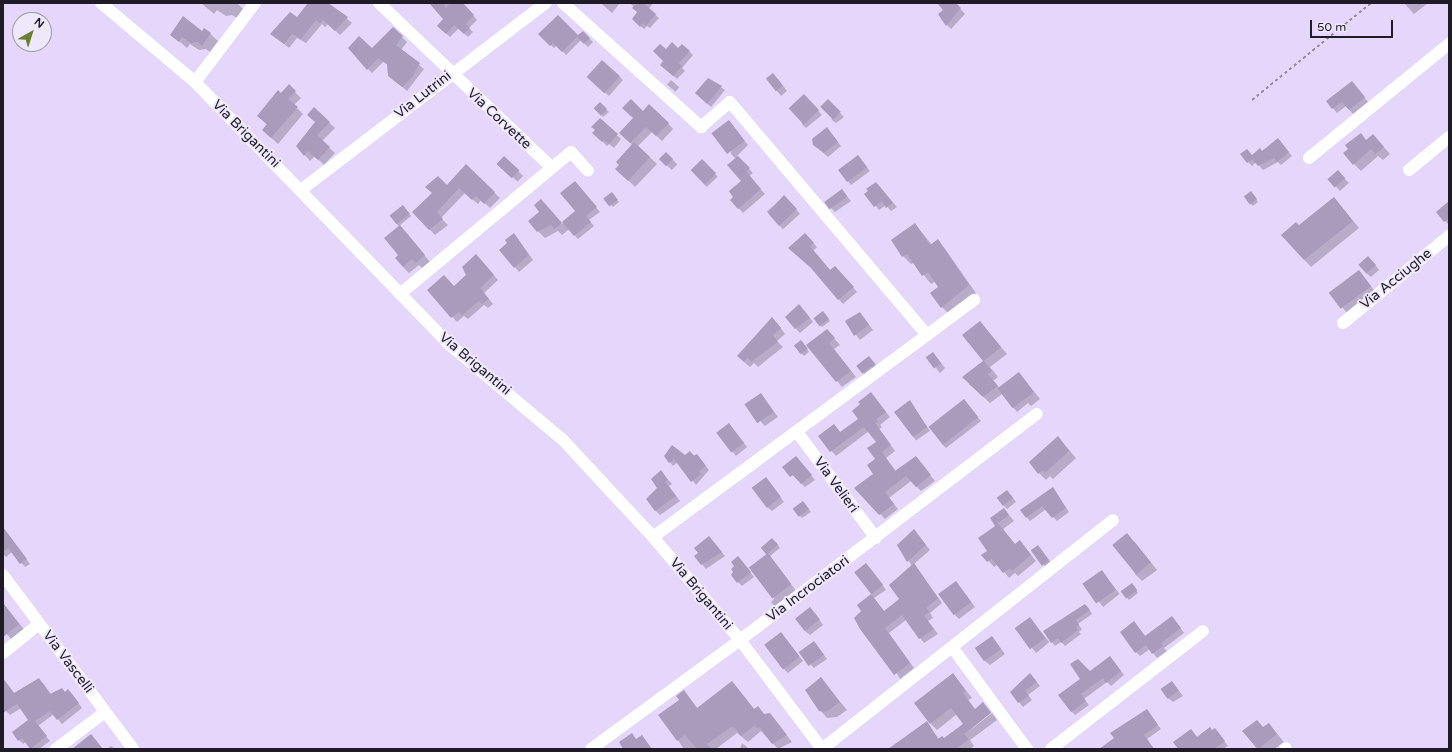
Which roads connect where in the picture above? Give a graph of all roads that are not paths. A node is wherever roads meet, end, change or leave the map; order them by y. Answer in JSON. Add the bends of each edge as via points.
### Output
{"nodes":[{"id":1,"x":101,"y":3,"type":"edge"},
{"id":2,"x":255,"y":3,"type":"edge"},
{"id":3,"x":379,"y":3,"type":"edge"},
{"id":4,"x":546,"y":3,"type":"edge"},
{"id":5,"x":563,"y":3,"type":"edge"},
{"id":6,"x":1449,"y":44,"type":"edge"},
{"id":7,"x":451,"y":74,"type":"junction"},
{"id":8,"x":195,"y":82,"type":"junction"},
{"id":9,"x":1449,"y":137,"type":"edge"},
{"id":10,"x":1309,"y":158,"type":"dead end"},
{"id":11,"x":552,"y":168,"type":"junction"},
{"id":12,"x":1409,"y":170,"type":"dead end"},
{"id":13,"x":588,"y":172,"type":"dead end"},
{"id":14,"x":301,"y":190,"type":"junction"},
{"id":15,"x":1449,"y":236,"type":"edge"},
{"id":16,"x":400,"y":294,"type":"junction"},
{"id":17,"x":974,"y":300,"type":"dead end"},
{"id":18,"x":1343,"y":322,"type":"dead end"},
{"id":19,"x":927,"y":335,"type":"junction"},
{"id":20,"x":1036,"y":414,"type":"dead end"},
{"id":21,"x":797,"y":432,"type":"junction"},
{"id":22,"x":1113,"y":520,"type":"dead end"},
{"id":23,"x":653,"y":537,"type":"junction"},
{"id":24,"x":876,"y":538,"type":"junction"},
{"id":25,"x":3,"y":575,"type":"edge"},
{"id":26,"x":39,"y":624,"type":"junction"},
{"id":27,"x":1203,"y":631,"type":"dead end"},
{"id":28,"x":740,"y":640,"type":"junction"},
{"id":29,"x":952,"y":647,"type":"junction"},
{"id":30,"x":3,"y":653,"type":"edge"},
{"id":31,"x":105,"y":712,"type":"junction"},
{"id":32,"x":56,"y":749,"type":"edge"},
{"id":33,"x":133,"y":749,"type":"edge"},
{"id":34,"x":591,"y":749,"type":"edge"},
{"id":35,"x":822,"y":749,"type":"edge"},
{"id":36,"x":1027,"y":749,"type":"edge"},
{"id":37,"x":1051,"y":749,"type":"edge"}],
"edges":[{"from":1,"to":8,"type":"street","name":"Via Brigantini"},
{"from":2,"to":8,"type":"street"},
{"from":3,"to":7,"type":"street","name":"Via Corvette"},
{"from":4,"to":7,"type":"street","name":"Via Lutrini"},
{"from":5,"to":19,"type":"street","via":[[701,127],[730,102]]},
{"from":6,"to":10,"type":"street"},
{"from":7,"to":11,"type":"street","name":"Via Corvette"},
{"from":7,"to":14,"type":"street","name":"Via Lutrini"},
{"from":8,"to":14,"type":"street","name":"Via Brigantini"},
{"from":9,"to":12,"type":"street"},
{"from":11,"to":13,"type":"street","via":[[571,152]]},
{"from":11,"to":16,"type":"street"},
{"from":14,"to":16,"type":"street","name":"Via Brigantini"},
{"from":15,"to":18,"type":"street","name":"Via Acciughe"},
{"from":16,"to":23,"type":"street","name":"Via Brigantini","via":[[451,346],[563,440]]},
{"from":17,"to":19,"type":"street"},
{"from":19,"to":21,"type":"street"},
{"from":20,"to":24,"type":"street","name":"Via Incrociatori"},
{"from":21,"to":23,"type":"street"},
{"from":21,"to":24,"type":"street","name":"Via Velieri"},
{"from":22,"to":29,"type":"street"},
{"from":23,"to":28,"type":"street","name":"Via Brigantini"},
{"from":24,"to":28,"type":"street","name":"Via Incrociatori"},
{"from":25,"to":26,"type":"street","name":"Via Vascelli"},
{"from":26,"to":30,"type":"street"},
{"from":26,"to":31,"type":"street","name":"Via Vascelli"},
{"from":27,"to":37,"type":"street"},
{"from":28,"to":34,"type":"street","name":"Via Incrociatori"},
{"from":28,"to":35,"type":"street","name":"Via Brigantini"},
{"from":29,"to":35,"type":"street"},
{"from":29,"to":36,"type":"street"},
{"from":31,"to":32,"type":"street"},
{"from":31,"to":33,"type":"street","name":"Via Vascelli"}]}
